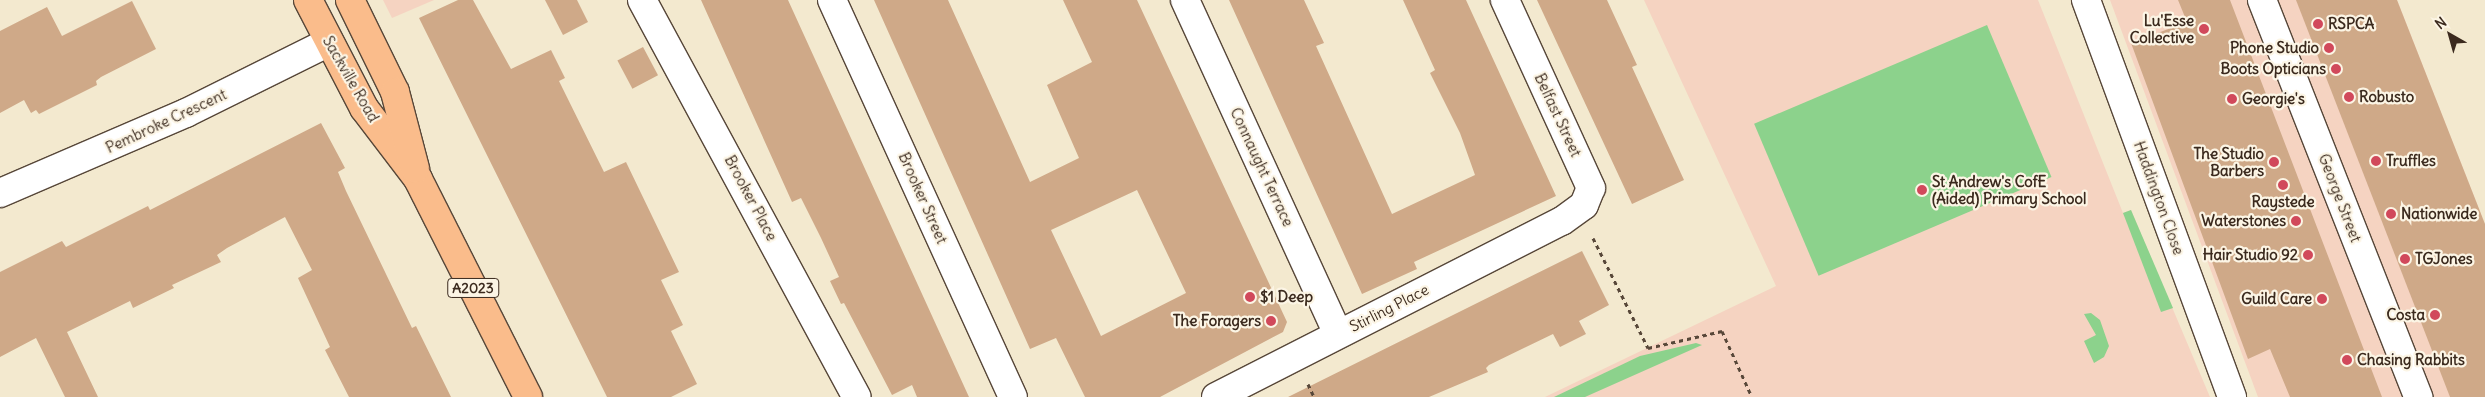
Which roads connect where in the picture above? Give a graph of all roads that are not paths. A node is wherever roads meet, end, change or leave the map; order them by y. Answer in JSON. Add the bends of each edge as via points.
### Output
{"nodes":[{"id":1,"x":308,"y":0,"type":"edge"},
{"id":2,"x":350,"y":0,"type":"edge"},
{"id":3,"x":642,"y":0,"type":"edge"},
{"id":4,"x":832,"y":0,"type":"edge"},
{"id":5,"x":1185,"y":0,"type":"edge"},
{"id":6,"x":1505,"y":0,"type":"edge"},
{"id":7,"x":2086,"y":0,"type":"edge"},
{"id":8,"x":2262,"y":0,"type":"edge"},
{"id":9,"x":329,"y":42,"type":"junction"},
{"id":10,"x":418,"y":179,"type":"junction"},
{"id":11,"x":0,"y":193,"type":"edge"},
{"id":12,"x":1571,"y":216,"type":"joint"},
{"id":13,"x":1338,"y":334,"type":"junction"},
{"id":14,"x":528,"y":397,"type":"edge"},
{"id":15,"x":857,"y":397,"type":"edge"},
{"id":16,"x":1013,"y":397,"type":"edge"},
{"id":17,"x":1216,"y":397,"type":"edge"},
{"id":18,"x":2232,"y":397,"type":"edge"},
{"id":19,"x":2418,"y":397,"type":"edge"}],
"edges":[{"from":1,"to":9,"type":"main road","name":"Sackville Road","number":"A2023"},
{"from":2,"to":10,"type":"main road","name":"Sackville Road","number":"A2023","via":[[396,92]]},
{"from":3,"to":15,"type":"street","name":"Brooker Place"},
{"from":4,"to":16,"type":"street","name":"Brooker Street"},
{"from":5,"to":13,"type":"street","name":"Connaught Terrace"},
{"from":6,"to":12,"type":"street","name":"Belfast Street","via":[[1591,188],[1590,197]]},
{"from":7,"to":18,"type":"street","name":"Haddington Close"},
{"from":8,"to":19,"type":"street","name":"George Street"},
{"from":9,"to":10,"type":"main road","name":"Sackville Road","number":"A2023","via":[[364,108]]},
{"from":9,"to":11,"type":"street","name":"Pembroke Crescent","via":[[186,113]]},
{"from":10,"to":14,"type":"main road","name":"Sackville Road","number":"A2023"},
{"from":12,"to":13,"type":"street","name":"Stirling Place"},
{"from":13,"to":17,"type":"street","name":"Stirling Place"}]}
